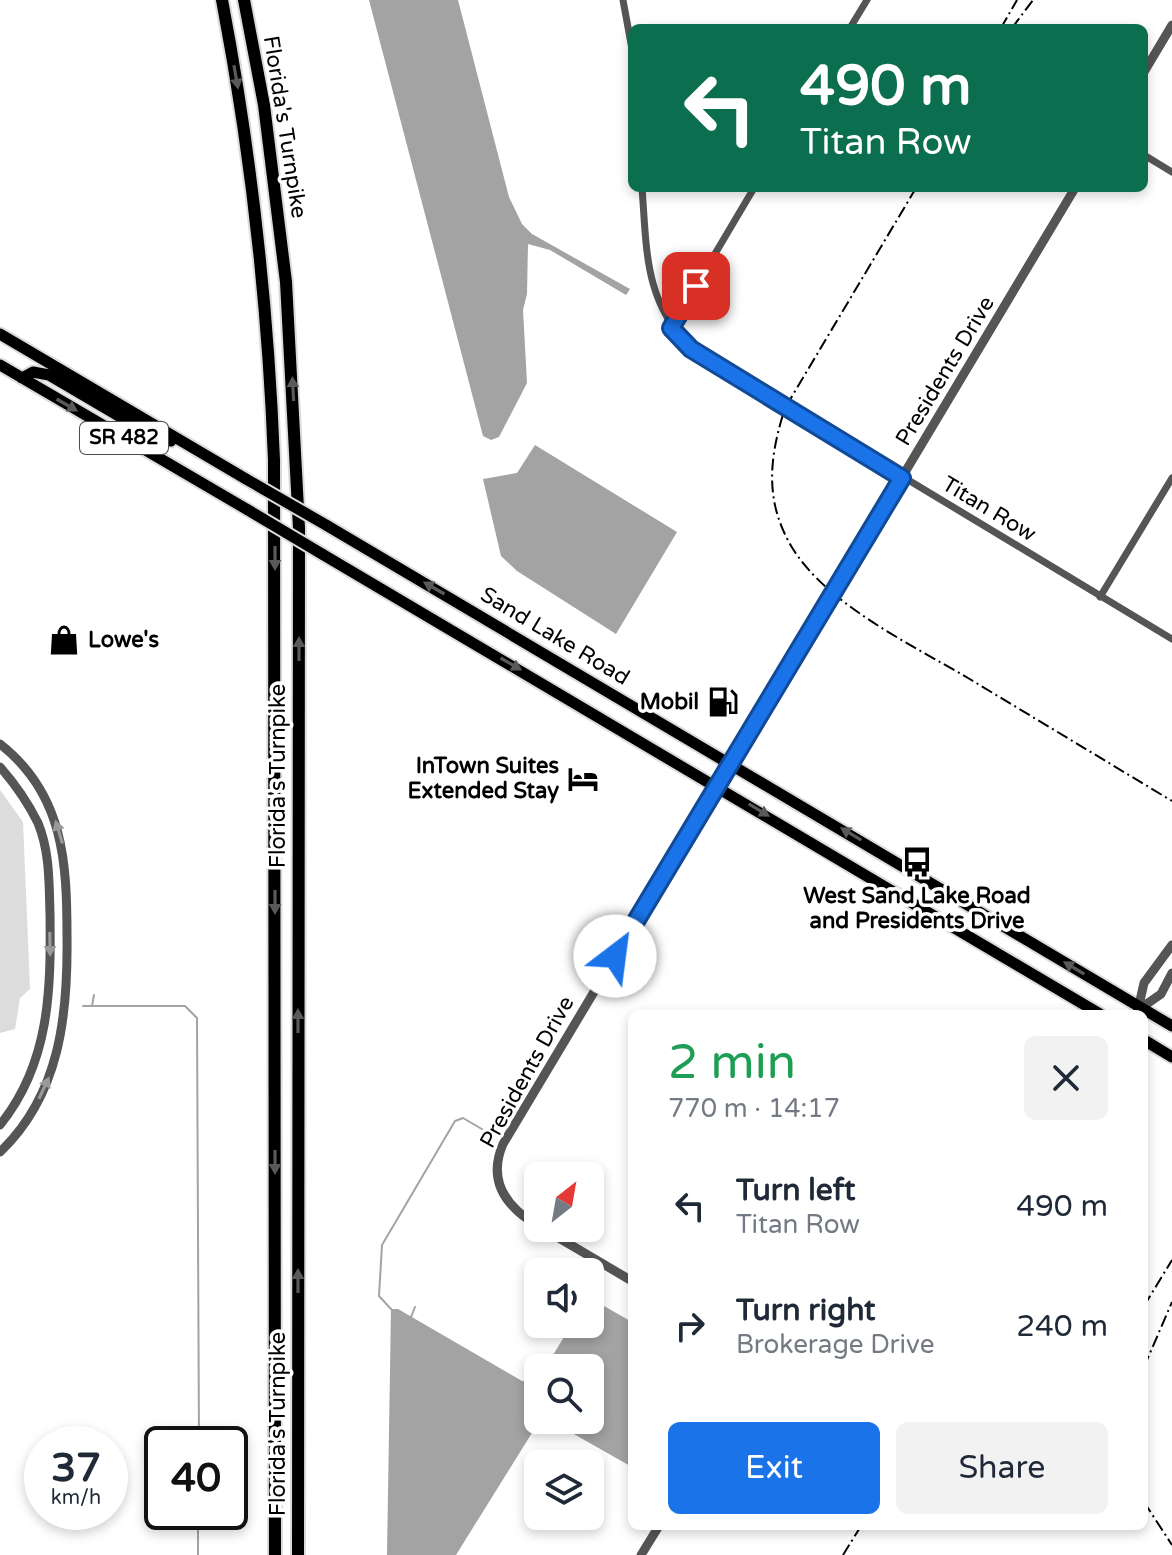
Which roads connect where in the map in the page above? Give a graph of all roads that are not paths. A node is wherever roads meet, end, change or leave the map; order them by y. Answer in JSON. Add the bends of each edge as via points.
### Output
{"nodes":[{"id":1,"x":222,"y":0,"type":"edge"},
{"id":2,"x":244,"y":0,"type":"edge"},
{"id":3,"x":623,"y":0,"type":"edge"},
{"id":4,"x":867,"y":0,"type":"edge"},
{"id":5,"x":852,"y":24,"type":"edge"},
{"id":6,"x":1172,"y":25,"type":"edge"},
{"id":7,"x":628,"y":27,"type":"edge"},
{"id":8,"x":1148,"y":65,"type":"edge"},
{"id":9,"x":1148,"y":157,"type":"edge"},
{"id":10,"x":1172,"y":172,"type":"edge"},
{"id":11,"x":642,"y":192,"type":"edge"},
{"id":12,"x":752,"y":192,"type":"edge"},
{"id":13,"x":1073,"y":192,"type":"edge"},
{"id":14,"x":671,"y":328,"type":"junction"},
{"id":15,"x":0,"y":334,"type":"edge"},
{"id":16,"x":0,"y":365,"type":"edge"},
{"id":17,"x":22,"y":378,"type":"junction"},
{"id":18,"x":198,"y":450,"type":"junction"},
{"id":19,"x":902,"y":478,"type":"junction"},
{"id":20,"x":1172,"y":478,"type":"edge"},
{"id":21,"x":1100,"y":597,"type":"junction"},
{"id":22,"x":1172,"y":639,"type":"edge"},
{"id":23,"x":0,"y":744,"type":"edge"},
{"id":24,"x":730,"y":762,"type":"junction"},
{"id":25,"x":0,"y":767,"type":"edge"},
{"id":26,"x":716,"y":785,"type":"junction"},
{"id":27,"x":1172,"y":945,"type":"edge"},
{"id":28,"x":1172,"y":973,"type":"edge"},
{"id":29,"x":1093,"y":1010,"type":"edge"},
{"id":30,"x":1137,"y":1010,"type":"edge"},
{"id":31,"x":1139,"y":1010,"type":"edge"},
{"id":32,"x":1140,"y":1010,"type":"edge"},
{"id":33,"x":1148,"y":1015,"type":"edge"},
{"id":34,"x":1172,"y":1026,"type":"edge"},
{"id":35,"x":1148,"y":1042,"type":"edge"},
{"id":36,"x":1172,"y":1057,"type":"edge"},
{"id":37,"x":0,"y":1125,"type":"edge"},
{"id":38,"x":0,"y":1152,"type":"edge"},
{"id":39,"x":524,"y":1214,"type":"edge"},
{"id":40,"x":566,"y":1242,"type":"edge"},
{"id":41,"x":628,"y":1279,"type":"edge"},
{"id":42,"x":657,"y":1530,"type":"edge"},
{"id":43,"x":275,"y":1555,"type":"edge"},
{"id":44,"x":298,"y":1555,"type":"edge"},
{"id":45,"x":641,"y":1555,"type":"edge"}],
"edges":[{"from":1,"to":43,"type":"highway","name":"Florida's Turnpike","one_way":true,"via":[[256,211],[274,460]]},
{"from":44,"to":2,"type":"highway","name":"Florida's Turnpike","one_way":true,"via":[[298,514],[286,282]]},
{"from":3,"to":7,"type":"street"},
{"from":4,"to":5,"type":"street"},
{"from":6,"to":8,"type":"street"},
{"from":9,"to":10,"type":"street"},
{"from":11,"to":14,"type":"street","name":"Titan Row","via":[[649,271]]},
{"from":12,"to":14,"type":"street"},
{"from":13,"to":19,"type":"street","name":"Presidents Drive"},
{"from":14,"to":19,"type":"street","name":"Titan Row","via":[[718,367]]},
{"from":15,"to":18,"type":"main road","number":"SR 482"},
{"from":16,"to":17,"type":"main road","number":"SR 482"},
{"from":17,"to":18,"type":"main road","via":[[33,372],[49,375],[146,432]]},
{"from":17,"to":26,"type":"main road","name":"Sand Lake Road","number":"SR 482","one_way":true,"bridge":true},
{"from":24,"to":18,"type":"main road","name":"Sand Lake Road","number":"SR 482","one_way":true,"bridge":true},
{"from":19,"to":21,"type":"street","name":"Titan Row"},
{"from":19,"to":24,"type":"street","name":"Presidents Drive"},
{"from":20,"to":21,"type":"street"},
{"from":21,"to":22,"type":"street","name":"Titan Row"},
{"from":38,"to":23,"type":"street","one_way":true,"via":[[47,1082],[65,1024],[67,966],[67,877],[55,818],[28,772]]},
{"from":24,"to":26,"type":"street","name":"Presidents Drive"},
{"from":30,"to":24,"type":"main road","name":"Sand Lake Road","number":"SR 482","one_way":true},
{"from":25,"to":37,"type":"street","one_way":true,"via":[[27,803],[46,850],[51,965],[40,1049],[21,1095]]},
{"from":26,"to":29,"type":"main road","name":"Sand Lake Road","number":"SR 482","one_way":true},
{"from":26,"to":39,"type":"street","name":"Presidents Drive","via":[[496,1162],[497,1182],[506,1200]]},
{"from":27,"to":31,"type":"street","via":[[1144,983]]},
{"from":28,"to":32,"type":"street","via":[[1161,994]]},
{"from":33,"to":34,"type":"main road","name":"Sand Lake Road","number":"SR 482"},
{"from":35,"to":36,"type":"main road"},
{"from":40,"to":41,"type":"street","name":"Presidents Drive"},
{"from":42,"to":45,"type":"street"}]}
